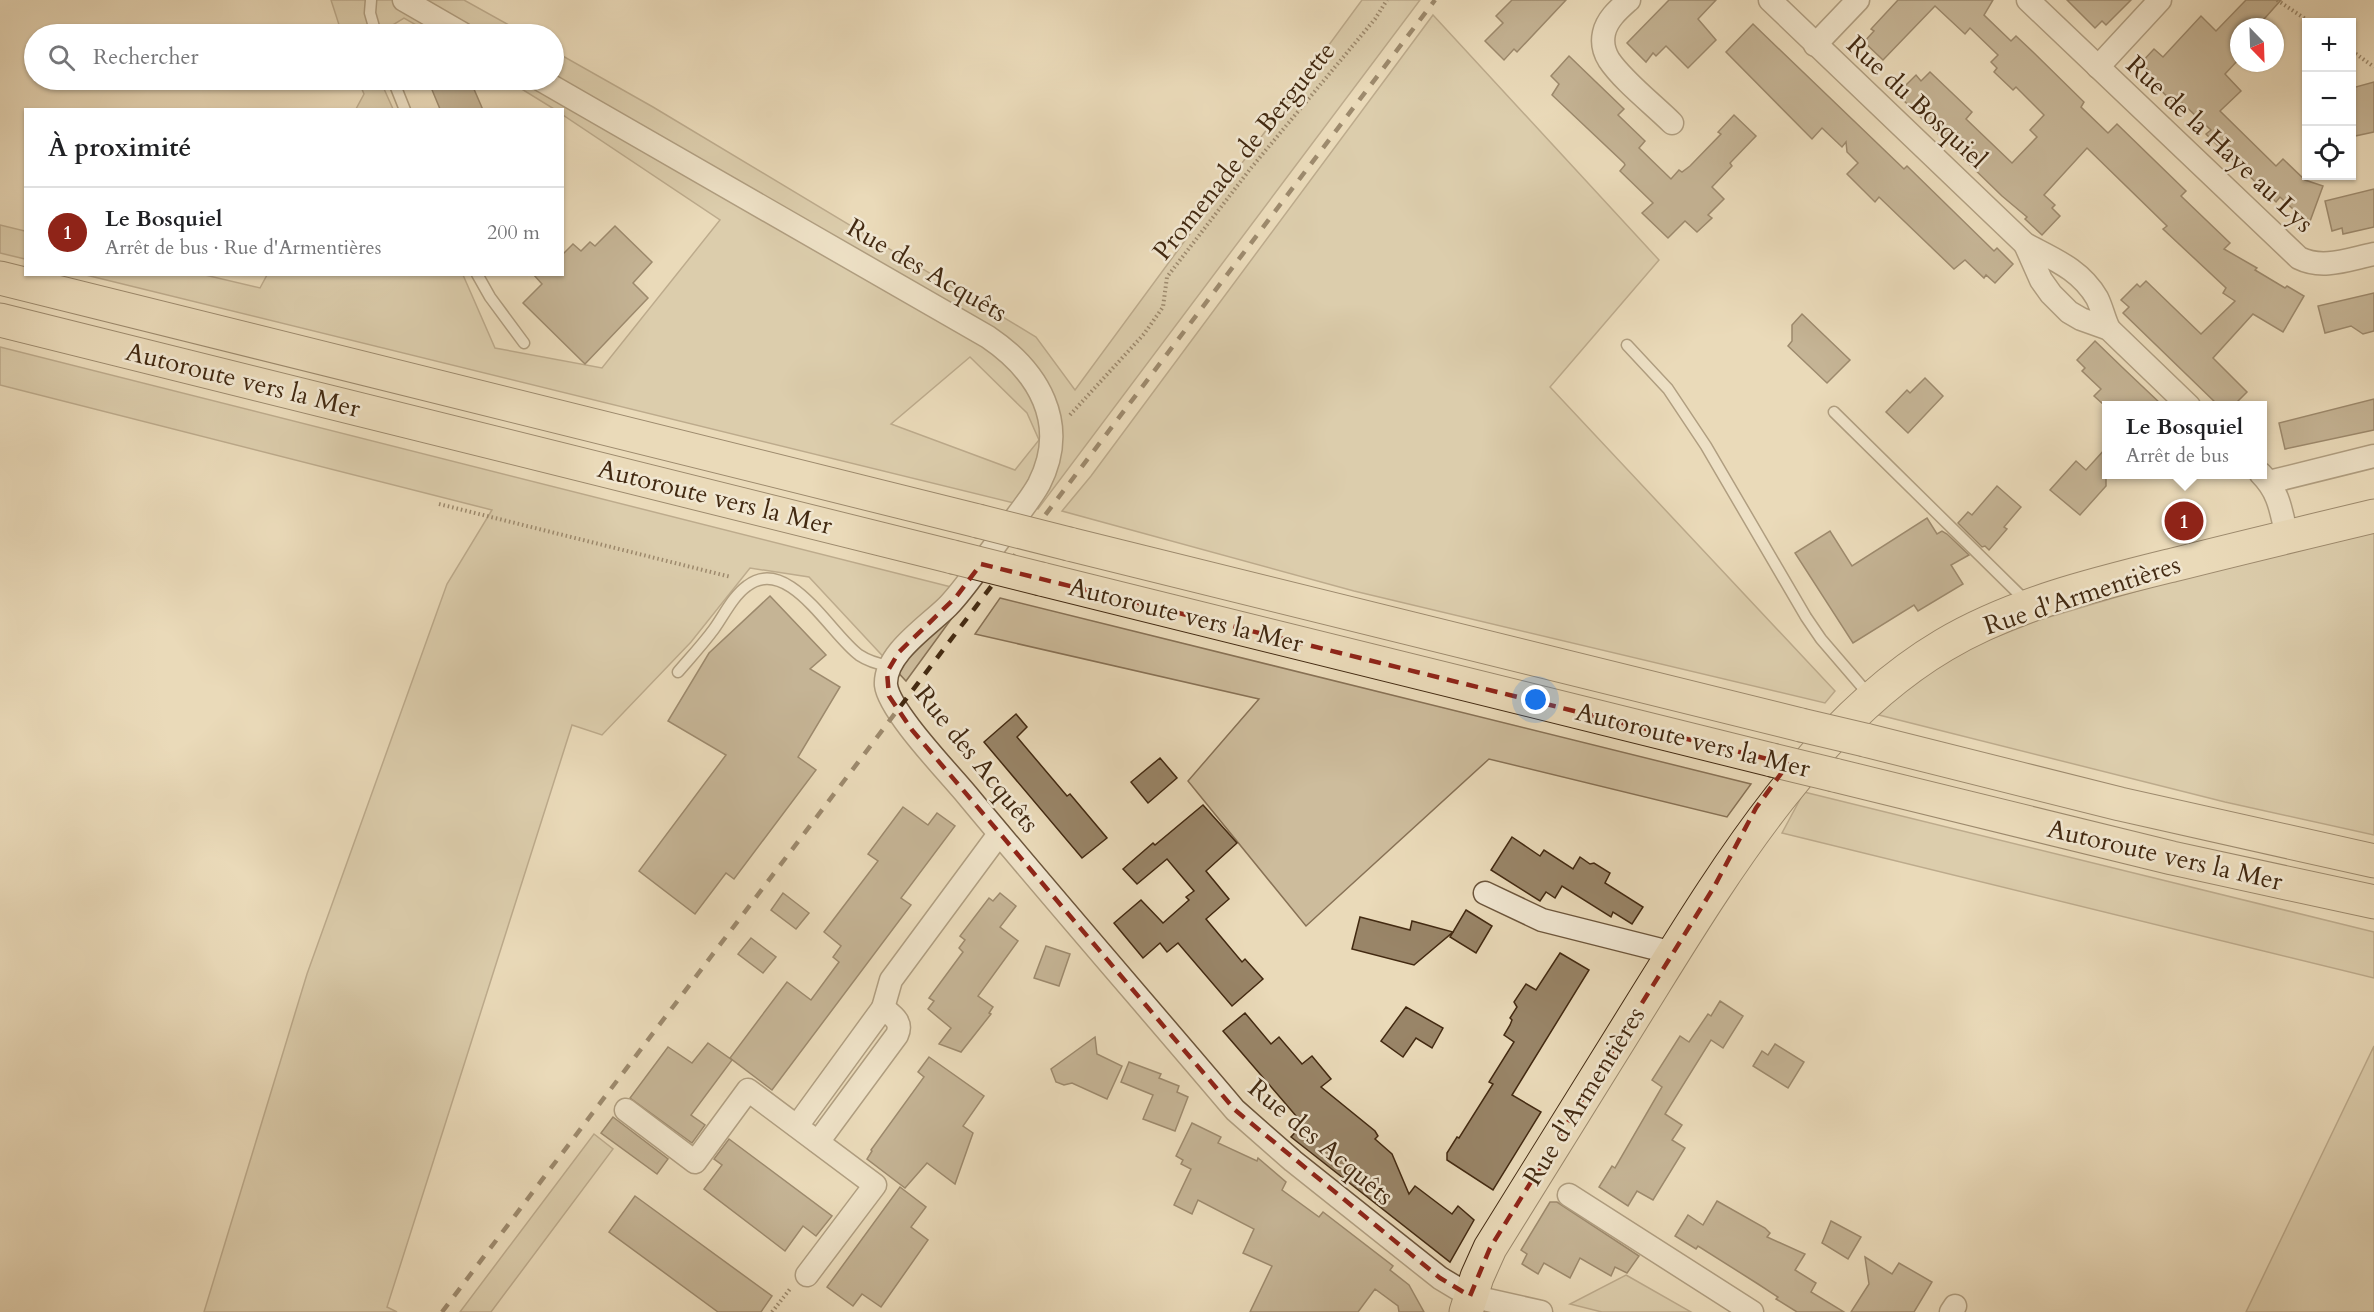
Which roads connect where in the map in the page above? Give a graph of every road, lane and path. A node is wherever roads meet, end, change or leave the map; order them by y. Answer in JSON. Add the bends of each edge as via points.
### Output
{"nodes":[{"id":1,"x":371,"y":0,"type":"edge"},
{"id":2,"x":404,"y":0,"type":"edge"},
{"id":3,"x":1387,"y":0,"type":"edge"},
{"id":4,"x":1629,"y":0,"type":"edge"},
{"id":5,"x":1770,"y":0,"type":"edge"},
{"id":6,"x":1858,"y":0,"type":"edge"},
{"id":7,"x":2028,"y":0,"type":"edge"},
{"id":8,"x":2160,"y":0,"type":"edge"},
{"id":9,"x":2277,"y":0,"type":"edge"},
{"id":10,"x":2304,"y":18,"type":"edge"},
{"id":11,"x":373,"y":24,"type":"edge"},
{"id":12,"x":446,"y":24,"type":"edge"},
{"id":13,"x":1815,"y":45,"type":"junction"},
{"id":14,"x":2356,"y":54,"type":"edge"},
{"id":15,"x":2374,"y":67,"type":"edge"},
{"id":16,"x":2098,"y":68,"type":"junction"},
{"id":17,"x":397,"y":90,"type":"edge"},
{"id":18,"x":558,"y":90,"type":"edge"},
{"id":19,"x":404,"y":108,"type":"edge"},
{"id":20,"x":1672,"y":123,"type":"dead end"},
{"id":21,"x":2025,"y":244,"type":"junction"},
{"id":22,"x":2374,"y":254,"type":"edge"},
{"id":23,"x":478,"y":276,"type":"edge"},
{"id":24,"x":0,"y":278,"type":"edge"},
{"id":25,"x":0,"y":320,"type":"edge"},
{"id":26,"x":2109,"y":329,"type":"junction"},
{"id":27,"x":524,"y":343,"type":"dead end"},
{"id":28,"x":1627,"y":345,"type":"dead end"},
{"id":29,"x":2185,"y":401,"type":"edge"},
{"id":30,"x":1834,"y":412,"type":"dead end"},
{"id":31,"x":1050,"y":439,"type":"junction"},
{"id":32,"x":2374,"y":456,"type":"edge"},
{"id":33,"x":2267,"y":478,"type":"edge"},
{"id":34,"x":2266,"y":479,"type":"edge"},
{"id":35,"x":2374,"y":495,"type":"edge"},
{"id":36,"x":439,"y":504,"type":"dead end"},
{"id":37,"x":2374,"y":516,"type":"edge"},
{"id":38,"x":2285,"y":527,"type":"junction"},
{"id":39,"x":753,"y":582,"type":"junction"},
{"id":40,"x":2023,"y":598,"type":"junction"},
{"id":41,"x":888,"y":666,"type":"junction"},
{"id":42,"x":678,"y":672,"type":"dead end"},
{"id":43,"x":1867,"y":693,"type":"junction"},
{"id":44,"x":999,"y":834,"type":"junction"},
{"id":45,"x":2374,"y":861,"type":"edge"},
{"id":46,"x":1485,"y":893,"type":"dead end"},
{"id":47,"x":2374,"y":902,"type":"edge"},
{"id":48,"x":1673,"y":953,"type":"junction"},
{"id":49,"x":883,"y":1008,"type":"junction"},
{"id":50,"x":626,"y":1110,"type":"dead end"},
{"id":51,"x":797,"y":1126,"type":"junction"},
{"id":52,"x":818,"y":1142,"type":"junction"},
{"id":53,"x":1569,"y":1195,"type":"dead end"},
{"id":54,"x":807,"y":1275,"type":"joint"},
{"id":55,"x":1468,"y":1304,"type":"edge"},
{"id":56,"x":772,"y":1312,"type":"edge"},
{"id":57,"x":1541,"y":1312,"type":"edge"},
{"id":58,"x":1752,"y":1312,"type":"edge"}],
"edges":[{"from":1,"to":11,"type":"lane"},
{"from":2,"to":12,"type":"street"},
{"from":3,"to":31,"type":"path","name":"Promenade de Berguette","via":[[1167,277],[1163,307],[1144,334]]},
{"from":4,"to":20,"type":"street","via":[[1605,30],[1605,52],[1615,67]]},
{"from":5,"to":13,"type":"street","name":"Rue du Bosquiel"},
{"from":6,"to":13,"type":"street"},
{"from":7,"to":16,"type":"street","name":"Rue de la Haye au Lys"},
{"from":8,"to":16,"type":"street","name":"Rue de la Haye au Lys"},
{"from":9,"to":10,"type":"path"},
{"from":13,"to":21,"type":"street","name":"Rue du Bosquiel"},
{"from":14,"to":15,"type":"path"},
{"from":16,"to":22,"type":"street","name":"Rue de la Haye au Lys","via":[[2299,258],[2325,264]]},
{"from":17,"to":19,"type":"lane"},
{"from":18,"to":31,"type":"street","name":"Rue des Acquêts","via":[[998,344],[1021,363],[1038,386],[1047,409]]},
{"from":21,"to":26,"type":"street","name":"Rue du Bosquiel","via":[[2065,264],[2082,278],[2096,297]]},
{"from":21,"to":26,"type":"street","name":"Rue du Bosquiel","via":[[2051,294],[2069,312]]},
{"from":23,"to":27,"type":"lane"},
{"from":24,"to":45,"type":"main road","bridge":true,"via":[[2120,804]]},
{"from":25,"to":47,"type":"main road","name":"Autoroute vers la Mer","bridge":true,"via":[[1772,760],[2161,855]]},
{"from":26,"to":29,"type":"street","name":"Rue du Bosquiel"},
{"from":28,"to":43,"type":"lane","via":[[1668,388],[1806,617]]},
{"from":30,"to":40,"type":"lane"},
{"from":31,"to":41,"type":"street","name":"Rue des Acquêts","via":[[1044,470],[1030,497],[956,597]]},
{"from":32,"to":33,"type":"street"},
{"from":34,"to":38,"type":"street","via":[[2277,496]]},
{"from":35,"to":38,"type":"main road","name":"Rue d'Armentières"},
{"from":36,"to":39,"type":"path"},
{"from":37,"to":38,"type":"main road","name":"Rue d'Armentières"},
{"from":38,"to":40,"type":"main road","name":"Rue d'Armentières","via":[[2119,578]]},
{"from":39,"to":41,"type":"lane","via":[[774,579],[791,586],[858,654]]},
{"from":39,"to":42,"type":"lane","via":[[740,592]]},
{"from":40,"to":43,"type":"main road","name":"Rue d'Armentières"},
{"from":41,"to":44,"type":"street","name":"Rue des Acquêts","via":[[888,691],[898,710]]},
{"from":43,"to":48,"type":"main road","name":"Rue d'Armentières","via":[[1772,809],[1714,887]]},
{"from":44,"to":49,"type":"street","via":[[891,980]]},
{"from":44,"to":55,"type":"street","name":"Rue des Acquêts","via":[[1235,1110]]},
{"from":46,"to":48,"type":"street","via":[[1542,920]]},
{"from":48,"to":55,"type":"main road","name":"Rue d'Armentières","via":[[1490,1248]]},
{"from":49,"to":51,"type":"street"},
{"from":49,"to":52,"type":"street","via":[[900,1029]]},
{"from":50,"to":51,"type":"street","via":[[695,1162],[748,1090]]},
{"from":51,"to":52,"type":"street"},
{"from":52,"to":54,"type":"street","via":[[875,1185]]},
{"from":53,"to":58,"type":"street"},
{"from":54,"to":56,"type":"path","via":[[795,1281]]},
{"from":55,"to":57,"type":"street","name":"Rue des Acquêts"}]}
